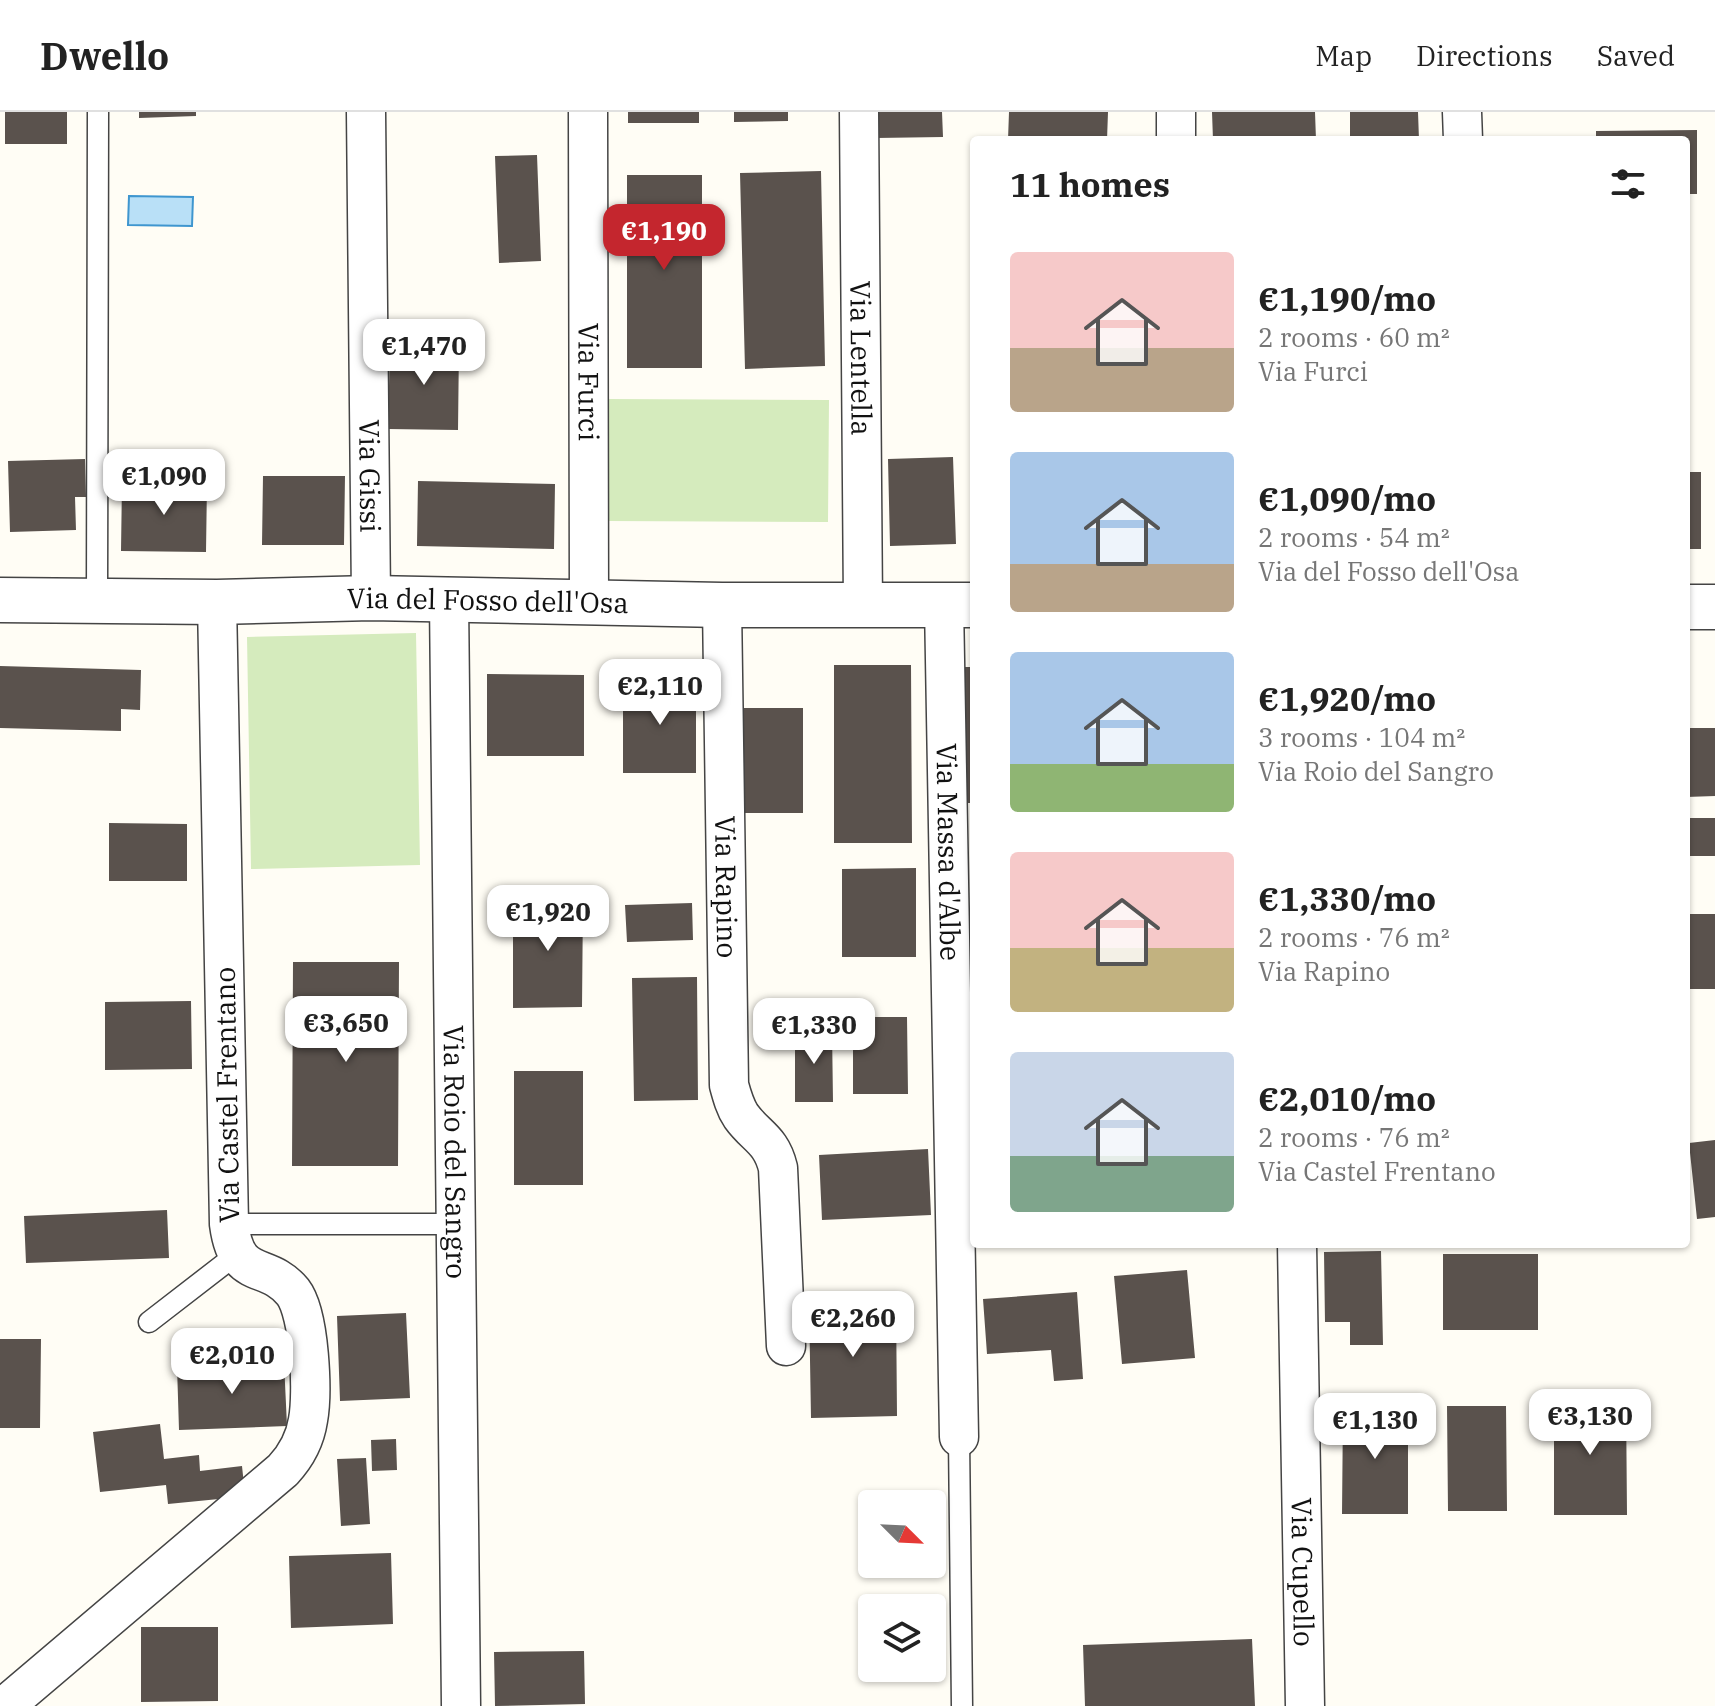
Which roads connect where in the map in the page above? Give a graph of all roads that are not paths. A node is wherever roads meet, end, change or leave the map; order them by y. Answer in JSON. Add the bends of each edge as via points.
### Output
{"nodes":[{"id":1,"x":98,"y":112,"type":"edge"},
{"id":2,"x":366,"y":112,"type":"edge"},
{"id":3,"x":588,"y":112,"type":"edge"},
{"id":4,"x":859,"y":112,"type":"edge"},
{"id":5,"x":1176,"y":112,"type":"edge"},
{"id":6,"x":1462,"y":112,"type":"edge"},
{"id":7,"x":1176,"y":136,"type":"edge"},
{"id":8,"x":1463,"y":136,"type":"edge"},
{"id":9,"x":371,"y":598,"type":"junction"},
{"id":10,"x":0,"y":600,"type":"edge"},
{"id":11,"x":449,"y":600,"type":"junction"},
{"id":12,"x":97,"y":601,"type":"junction"},
{"id":13,"x":217,"y":602,"type":"junction"},
{"id":14,"x":589,"y":603,"type":"junction"},
{"id":15,"x":722,"y":605,"type":"junction"},
{"id":16,"x":959,"y":605,"type":"edge"},
{"id":17,"x":863,"y":606,"type":"junction"},
{"id":18,"x":1690,"y":607,"type":"edge"},
{"id":19,"x":1715,"y":607,"type":"edge"},
{"id":20,"x":456,"y":1224,"type":"junction"},
{"id":21,"x":233,"y":1239,"type":"junction"},
{"id":22,"x":1297,"y":1248,"type":"edge"},
{"id":23,"x":149,"y":1322,"type":"dead end"},
{"id":24,"x":786,"y":1346,"type":"dead end"},
{"id":25,"x":959,"y":1437,"type":"joint"},
{"id":26,"x":5,"y":1706,"type":"edge"},
{"id":27,"x":461,"y":1706,"type":"edge"},
{"id":28,"x":962,"y":1706,"type":"edge"},
{"id":29,"x":1305,"y":1706,"type":"edge"}],
"edges":[{"from":1,"to":12,"type":"lane"},
{"from":2,"to":9,"type":"street","name":"Via Gissi"},
{"from":3,"to":14,"type":"street","name":"Via Furci"},
{"from":4,"to":17,"type":"street","name":"Via Lentella"},
{"from":5,"to":7,"type":"street"},
{"from":6,"to":8,"type":"street"},
{"from":9,"to":11,"type":"street","name":"Via del Fosso dell'Osa"},
{"from":9,"to":13,"type":"street","name":"Via del Fosso dell'Osa"},
{"from":10,"to":12,"type":"street","name":"Via del Fosso dell'Osa"},
{"from":11,"to":14,"type":"street","name":"Via del Fosso dell'Osa"},
{"from":11,"to":20,"type":"street","name":"Via Roio del Sangro"},
{"from":12,"to":13,"type":"street","name":"Via del Fosso dell'Osa"},
{"from":13,"to":21,"type":"street","name":"Via Castel Frentano"},
{"from":14,"to":15,"type":"street","name":"Via del Fosso dell'Osa"},
{"from":15,"to":17,"type":"street","name":"Via del Fosso dell'Osa"},
{"from":15,"to":24,"type":"street","name":"Via Rapino","via":[[729,1085],[736,1108],[769,1145],[778,1168]]},
{"from":16,"to":17,"type":"street","name":"Via del Fosso dell'Osa"},
{"from":16,"to":25,"type":"street","name":"Via Massa d'Albe"},
{"from":18,"to":19,"type":"street"},
{"from":20,"to":21,"type":"lane"},
{"from":20,"to":27,"type":"street","name":"Via Roio del Sangro"},
{"from":21,"to":23,"type":"lane"},
{"from":21,"to":26,"type":"street","name":"Via Castel Frentano","via":[[245,1264],[287,1286],[304,1315],[310,1407],[299,1449],[283,1470]]},
{"from":22,"to":29,"type":"street","name":"Via Cupello"},
{"from":25,"to":28,"type":"lane"}]}
